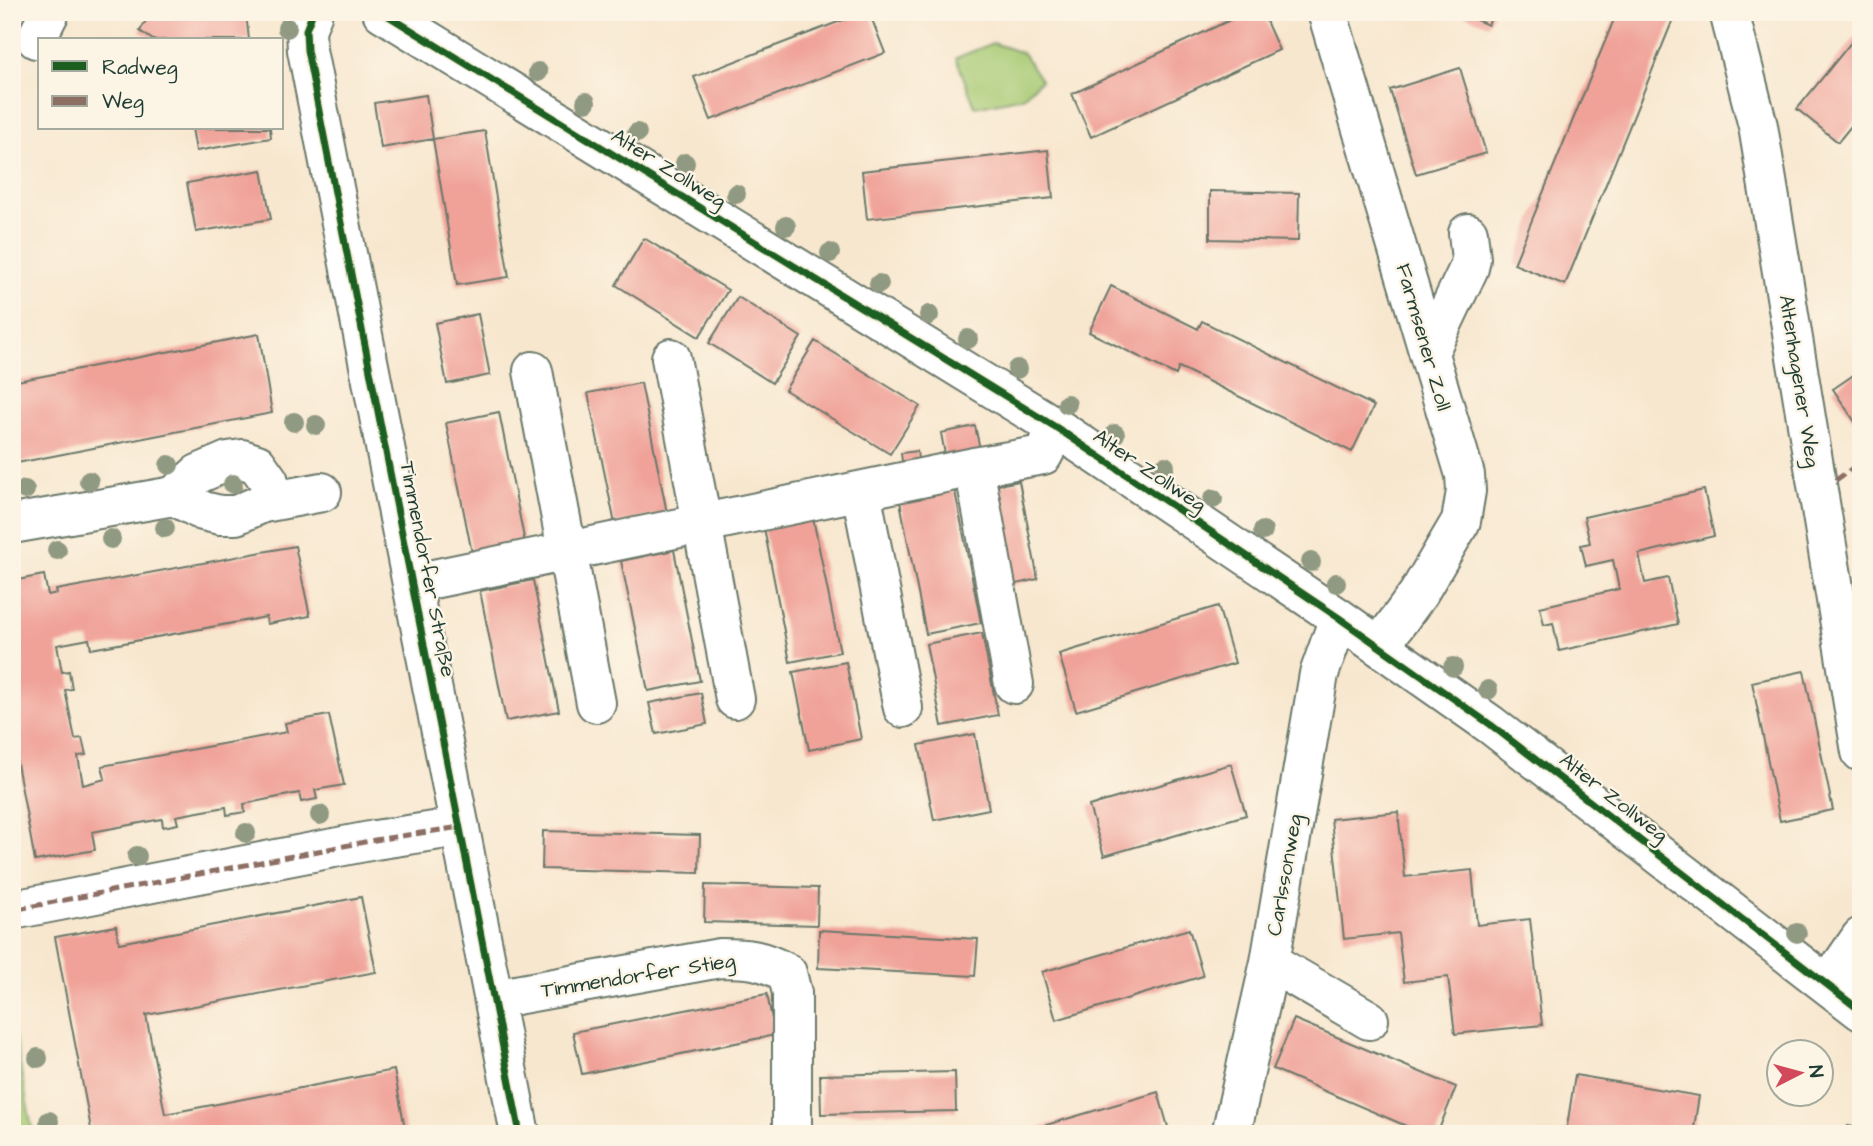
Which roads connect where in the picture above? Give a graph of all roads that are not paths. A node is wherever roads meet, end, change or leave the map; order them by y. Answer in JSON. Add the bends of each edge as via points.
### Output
{"nodes":[{"id":1,"x":313,"y":12,"type":"edge"},
{"id":2,"x":382,"y":12,"type":"edge"},
{"id":3,"x":1327,"y":12,"type":"edge"},
{"id":4,"x":1729,"y":12,"type":"edge"},
{"id":5,"x":1468,"y":233,"type":"dead end"},
{"id":6,"x":1429,"y":352,"type":"junction"},
{"id":7,"x":671,"y":358,"type":"dead end"},
{"id":8,"x":533,"y":370,"type":"dead end"},
{"id":9,"x":1057,"y":428,"type":"junction"},
{"id":10,"x":974,"y":467,"type":"junction"},
{"id":11,"x":861,"y":491,"type":"junction"},
{"id":12,"x":322,"y":492,"type":"dead end"},
{"id":13,"x":174,"y":496,"type":"junction"},
{"id":14,"x":264,"y":503,"type":"junction"},
{"id":15,"x":12,"y":524,"type":"edge"},
{"id":16,"x":704,"y":524,"type":"junction"},
{"id":17,"x":566,"y":553,"type":"junction"},
{"id":18,"x":414,"y":583,"type":"junction"},
{"id":19,"x":1339,"y":618,"type":"junction"},
{"id":20,"x":1380,"y":646,"type":"junction"},
{"id":21,"x":1014,"y":684,"type":"dead end"},
{"id":22,"x":735,"y":699,"type":"dead end"},
{"id":23,"x":596,"y":703,"type":"dead end"},
{"id":24,"x":903,"y":708,"type":"dead end"},
{"id":25,"x":1861,"y":752,"type":"edge"},
{"id":26,"x":460,"y":827,"type":"junction"},
{"id":27,"x":18,"y":909,"type":"dead end"},
{"id":28,"x":1861,"y":937,"type":"edge"},
{"id":29,"x":1270,"y":962,"type":"junction"},
{"id":30,"x":1828,"y":985,"type":"junction"},
{"id":31,"x":494,"y":999,"type":"junction"},
{"id":32,"x":1861,"y":1011,"type":"edge"},
{"id":33,"x":1369,"y":1020,"type":"dead end"},
{"id":34,"x":520,"y":1134,"type":"edge"},
{"id":35,"x":792,"y":1134,"type":"edge"},
{"id":36,"x":1231,"y":1134,"type":"edge"}],
"edges":[{"from":1,"to":18,"type":"street","name":"Timmendorfer Straße","via":[[306,30],[307,50]]},
{"from":2,"to":9,"type":"street","name":"Alter Zollweg"},
{"from":3,"to":6,"type":"street","name":"Farmsener Zoll"},
{"from":4,"to":25,"type":"street","name":"Altenhagener Weg","via":[[1758,126]]},
{"from":5,"to":6,"type":"street","via":[[1469,268]]},
{"from":6,"to":20,"type":"street","name":"Farmsener Zoll","via":[[1465,475],[1465,506],[1461,521],[1418,594]]},
{"from":7,"to":16,"type":"street"},
{"from":8,"to":17,"type":"street"},
{"from":9,"to":10,"type":"street","via":[[1044,455]]},
{"from":9,"to":19,"type":"street","name":"Alter Zollweg"},
{"from":10,"to":11,"type":"street"},
{"from":10,"to":21,"type":"street"},
{"from":11,"to":16,"type":"street"},
{"from":11,"to":24,"type":"street"},
{"from":12,"to":14,"type":"street"},
{"from":13,"to":14,"type":"street","via":[[220,515],[236,515]]},
{"from":13,"to":14,"type":"street","via":[[216,464],[242,460],[257,464],[266,475],[270,493]]},
{"from":13,"to":15,"type":"street"},
{"from":16,"to":17,"type":"street"},
{"from":16,"to":22,"type":"street"},
{"from":17,"to":18,"type":"street"},
{"from":17,"to":23,"type":"street"},
{"from":18,"to":26,"type":"street","name":"Timmendorfer Straße"},
{"from":19,"to":20,"type":"street","name":"Alter Zollweg"},
{"from":19,"to":29,"type":"street","name":"Carlssonweg","via":[[1319,674]]},
{"from":20,"to":30,"type":"street","name":"Alter Zollweg","via":[[1491,724]]},
{"from":26,"to":27,"type":"street"},
{"from":26,"to":31,"type":"street","name":"Timmendorfer Straße"},
{"from":28,"to":30,"type":"street"},
{"from":29,"to":33,"type":"street"},
{"from":29,"to":36,"type":"street","name":"Carlssonweg"},
{"from":30,"to":32,"type":"street","name":"Alter Zollweg"},
{"from":31,"to":34,"type":"street","name":"Timmendorfer Straße"},
{"from":31,"to":35,"type":"street","name":"Timmendorfer Stieg","via":[[720,958],[750,958],[771,965],[787,973],[792,993]]}]}
